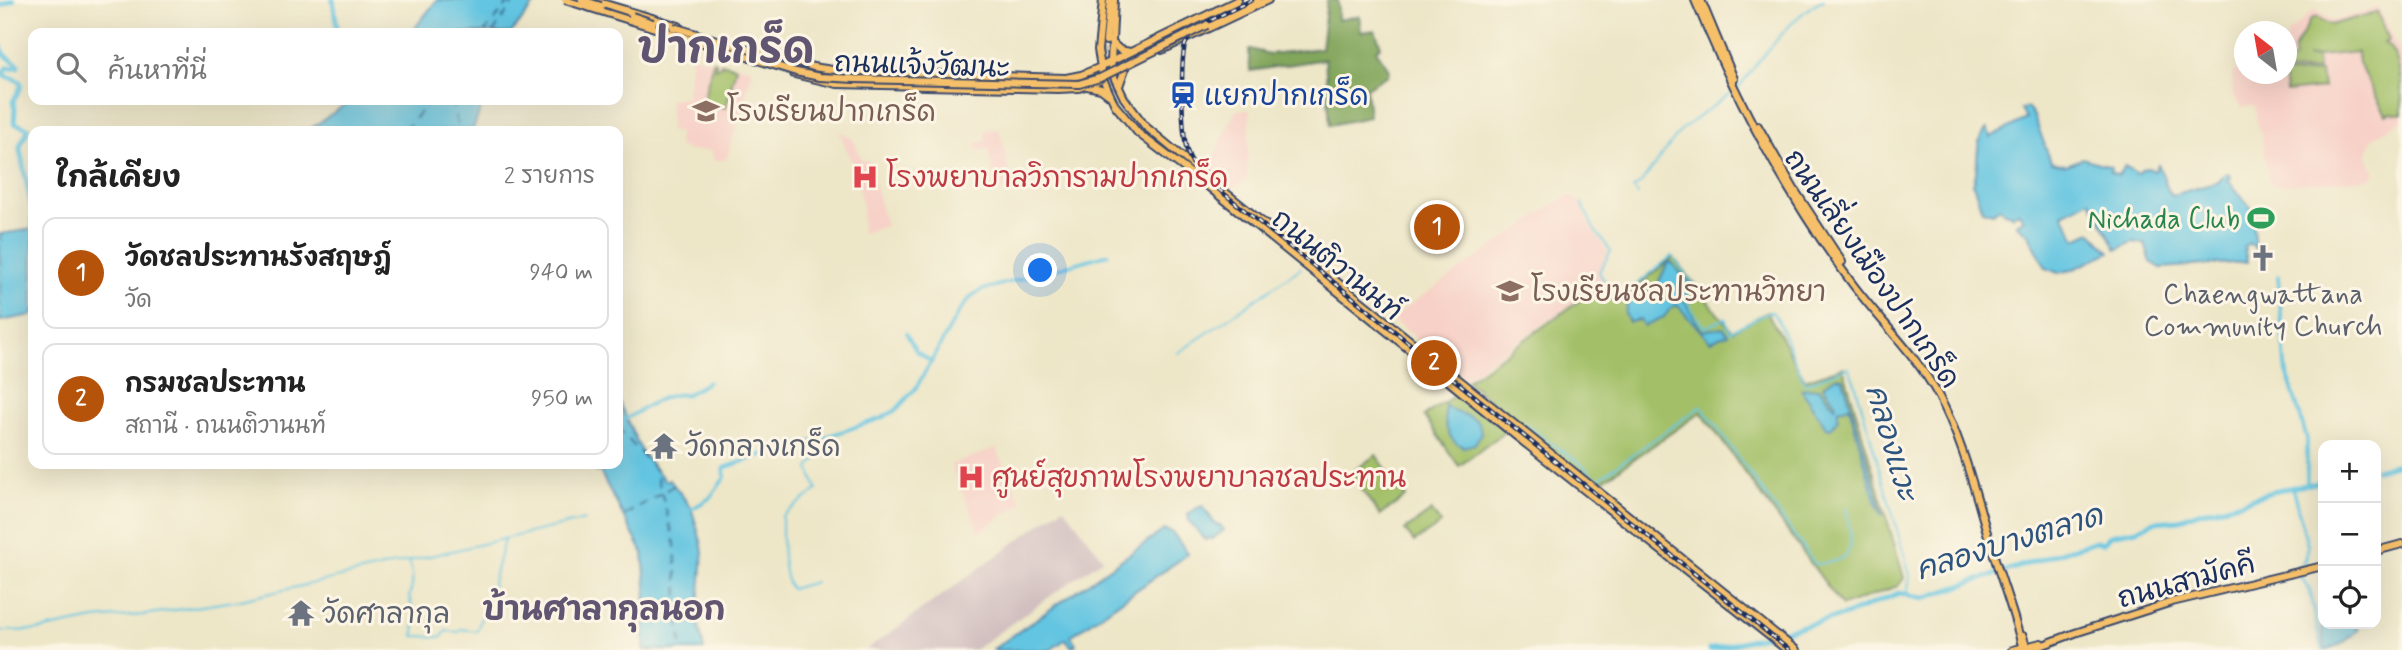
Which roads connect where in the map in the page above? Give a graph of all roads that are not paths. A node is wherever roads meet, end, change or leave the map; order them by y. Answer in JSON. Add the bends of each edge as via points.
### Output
{"nodes":[{"id":1,"x":567,"y":0,"type":"edge"},
{"id":2,"x":582,"y":0,"type":"edge"},
{"id":3,"x":592,"y":0,"type":"edge"},
{"id":4,"x":1108,"y":0,"type":"edge"},
{"id":5,"x":1238,"y":0,"type":"edge"},
{"id":6,"x":1248,"y":0,"type":"edge"},
{"id":7,"x":1258,"y":0,"type":"edge"},
{"id":8,"x":1268,"y":0,"type":"edge"},
{"id":9,"x":1695,"y":0,"type":"edge"},
{"id":10,"x":1701,"y":0,"type":"edge"},
{"id":11,"x":602,"y":3,"type":"junction"},
{"id":12,"x":599,"y":13,"type":"junction"},
{"id":13,"x":632,"y":16,"type":"junction"},
{"id":14,"x":1206,"y":23,"type":"junction"},
{"id":15,"x":681,"y":26,"type":"junction"},
{"id":16,"x":676,"y":36,"type":"junction"},
{"id":17,"x":1158,"y":39,"type":"junction"},
{"id":18,"x":1106,"y":40,"type":"junction"},
{"id":19,"x":1164,"y":49,"type":"junction"},
{"id":20,"x":1098,"y":50,"type":"junction"},
{"id":21,"x":1131,"y":52,"type":"junction"},
{"id":22,"x":1111,"y":62,"type":"junction"},
{"id":23,"x":1101,"y":66,"type":"junction"},
{"id":24,"x":1125,"y":69,"type":"junction"},
{"id":25,"x":839,"y":71,"type":"junction"},
{"id":26,"x":796,"y":72,"type":"junction"},
{"id":27,"x":1087,"y":73,"type":"junction"},
{"id":28,"x":1113,"y":75,"type":"junction"},
{"id":29,"x":1047,"y":77,"type":"junction"},
{"id":30,"x":1103,"y":79,"type":"junction"},
{"id":31,"x":1087,"y":86,"type":"junction"},
{"id":32,"x":1735,"y":86,"type":"junction"},
{"id":33,"x":987,"y":87,"type":"junction"},
{"id":34,"x":1047,"y":89,"type":"junction"},
{"id":35,"x":1114,"y":91,"type":"junction"},
{"id":36,"x":1211,"y":185,"type":"junction"},
{"id":37,"x":2402,"y":544,"type":"edge"},
{"id":38,"x":2381,"y":550,"type":"edge"},
{"id":39,"x":2318,"y":567,"type":"edge"},
{"id":40,"x":2001,"y":573,"type":"junction"},
{"id":41,"x":2024,"y":637,"type":"junction"},
{"id":42,"x":2061,"y":638,"type":"junction"},
{"id":43,"x":1781,"y":642,"type":"junction"},
{"id":44,"x":2039,"y":643,"type":"junction"},
{"id":45,"x":2026,"y":649,"type":"edge"},
{"id":46,"x":1787,"y":650,"type":"edge"},
{"id":47,"x":1796,"y":650,"type":"edge"},
{"id":48,"x":2012,"y":650,"type":"edge"}],
"edges":[{"from":1,"to":12,"type":"main road","name":"ถนนแจ้งวัฒนะ"},
{"from":1,"to":26,"type":"main road","name":"ถนนแจ้งวัฒนะ","bridge":true},
{"from":2,"to":13,"type":"main road","name":"ถนนแจ้งวัฒนะ","bridge":true},
{"from":3,"to":11,"type":"main road","name":"ถนนแจ้งวัฒนะ"},
{"from":4,"to":18,"type":"main road","name":"ถนนติวานนท์"},
{"from":4,"to":20,"type":"main road","name":"ถนนติวานนท์"},
{"from":5,"to":17,"type":"main road","name":"ถนนแจ้งวัฒนะ"},
{"from":6,"to":14,"type":"main road","name":"ถนนแจ้งวัฒนะ"},
{"from":7,"to":14,"type":"main road","name":"ถนนแจ้งวัฒนะ"},
{"from":8,"to":19,"type":"main road","name":"ถนนแจ้งวัฒนะ"},
{"from":9,"to":32,"type":"main road","name":"ถนนเลี่ยงเมืองปากเกร็ด"},
{"from":10,"to":32,"type":"main road","name":"ถนนเลี่ยงเมืองปากเกร็ด"},
{"from":11,"to":12,"type":"main road"},
{"from":11,"to":15,"type":"main road","name":"ถนนแจ้งวัฒนะ"},
{"from":12,"to":16,"type":"main road","name":"ถนนแจ้งวัฒนะ"},
{"from":13,"to":14,"type":"main road","name":"ถนนแจ้งวัฒนะ","bridge":true,"via":[[821,73],[1072,81],[1098,74]]},
{"from":13,"to":25,"type":"main road","bridge":true,"via":[[812,69]]},
{"from":14,"to":26,"type":"main road","name":"ถนนแจ้งวัฒนะ","bridge":true,"via":[[1100,78],[1079,84],[845,78]]},
{"from":15,"to":16,"type":"main road"},
{"from":15,"to":25,"type":"main road","name":"ถนนแจ้งวัฒนะ"},
{"from":16,"to":33,"type":"main road","name":"ถนนแจ้งวัฒนะ","via":[[824,82]]},
{"from":17,"to":19,"type":"main road","via":[[1157,45]]},
{"from":17,"to":21,"type":"main road","name":"ถนนแจ้งวัฒนะ"},
{"from":18,"to":21,"type":"main road"},
{"from":18,"to":22,"type":"main road","name":"ถนนติวานนท์"},
{"from":19,"to":24,"type":"main road","name":"ถนนแจ้งวัฒนะ"},
{"from":20,"to":23,"type":"main road","name":"ถนนติวานนท์"},
{"from":20,"to":27,"type":"main road"},
{"from":21,"to":22,"type":"main road","name":"ถนนแจ้งวัฒนะ"},
{"from":22,"to":23,"type":"main road","name":"ถนนแจ้งวัฒนะ"},
{"from":22,"to":28,"type":"main road","name":"ถนนติวานนท์"},
{"from":23,"to":27,"type":"main road","name":"ถนนแจ้งวัฒนะ"},
{"from":23,"to":30,"type":"main road","name":"ถนนติวานนท์"},
{"from":24,"to":28,"type":"main road","name":"ถนนแจ้งวัฒนะ"},
{"from":24,"to":35,"type":"main road"},
{"from":25,"to":29,"type":"main road","name":"ถนนแจ้งวัฒนะ"},
{"from":26,"to":33,"type":"main road","bridge":true,"via":[[823,80]]},
{"from":27,"to":29,"type":"main road","name":"ถนนแจ้งวัฒนะ"},
{"from":28,"to":30,"type":"main road","name":"ถนนแจ้งวัฒนะ"},
{"from":28,"to":35,"type":"main road","name":"ถนนติวานนท์"},
{"from":29,"to":34,"type":"main road","via":[[1051,84]]},
{"from":30,"to":31,"type":"main road","name":"ถนนแจ้งวัฒนะ"},
{"from":30,"to":35,"type":"main road","name":"ถนนติวานนท์"},
{"from":31,"to":34,"type":"main road","name":"ถนนแจ้งวัฒนะ"},
{"from":31,"to":35,"type":"main road"},
{"from":32,"to":40,"type":"main road","name":"ถนนเลี่ยงเมืองปากเกร็ด","via":[[1794,189],[1849,272],[1934,383],[1959,433]]},
{"from":33,"to":34,"type":"main road","name":"ถนนแจ้งวัฒนะ"},
{"from":35,"to":36,"type":"main road","name":"ถนนติวานนท์","via":[[1145,126]]},
{"from":35,"to":36,"type":"main road","name":"ถนนติวานนท์","via":[[1126,120],[1138,133]]},
{"from":36,"to":43,"type":"main road","name":"ถนนติวานนท์"},
{"from":37,"to":38,"type":"main road"},
{"from":39,"to":42,"type":"main road","name":"ถนนสามัคคี","via":[[2172,602]]},
{"from":40,"to":41,"type":"main road","name":"ถนนเลี่ยงเมืองปากเกร็ด"},
{"from":40,"to":45,"type":"main road","name":"ถนนเลี่ยงเมืองปากเกร็ด"},
{"from":41,"to":44,"type":"main road"},
{"from":41,"to":45,"type":"main road","name":"ถนนเลี่ยงเมืองปากเกร็ด"},
{"from":42,"to":44,"type":"main road","name":"ถนนสามัคคี"},
{"from":42,"to":45,"type":"main road","name":"ถนนสามัคคี"},
{"from":43,"to":46,"type":"main road","name":"ถนนติวานนท์"},
{"from":43,"to":47,"type":"main road","name":"ถนนติวานนท์"},
{"from":44,"to":45,"type":"main road","name":"ถนนสามัคคี"},
{"from":45,"to":48,"type":"main road","name":"ถนนสามัคคี"}]}
